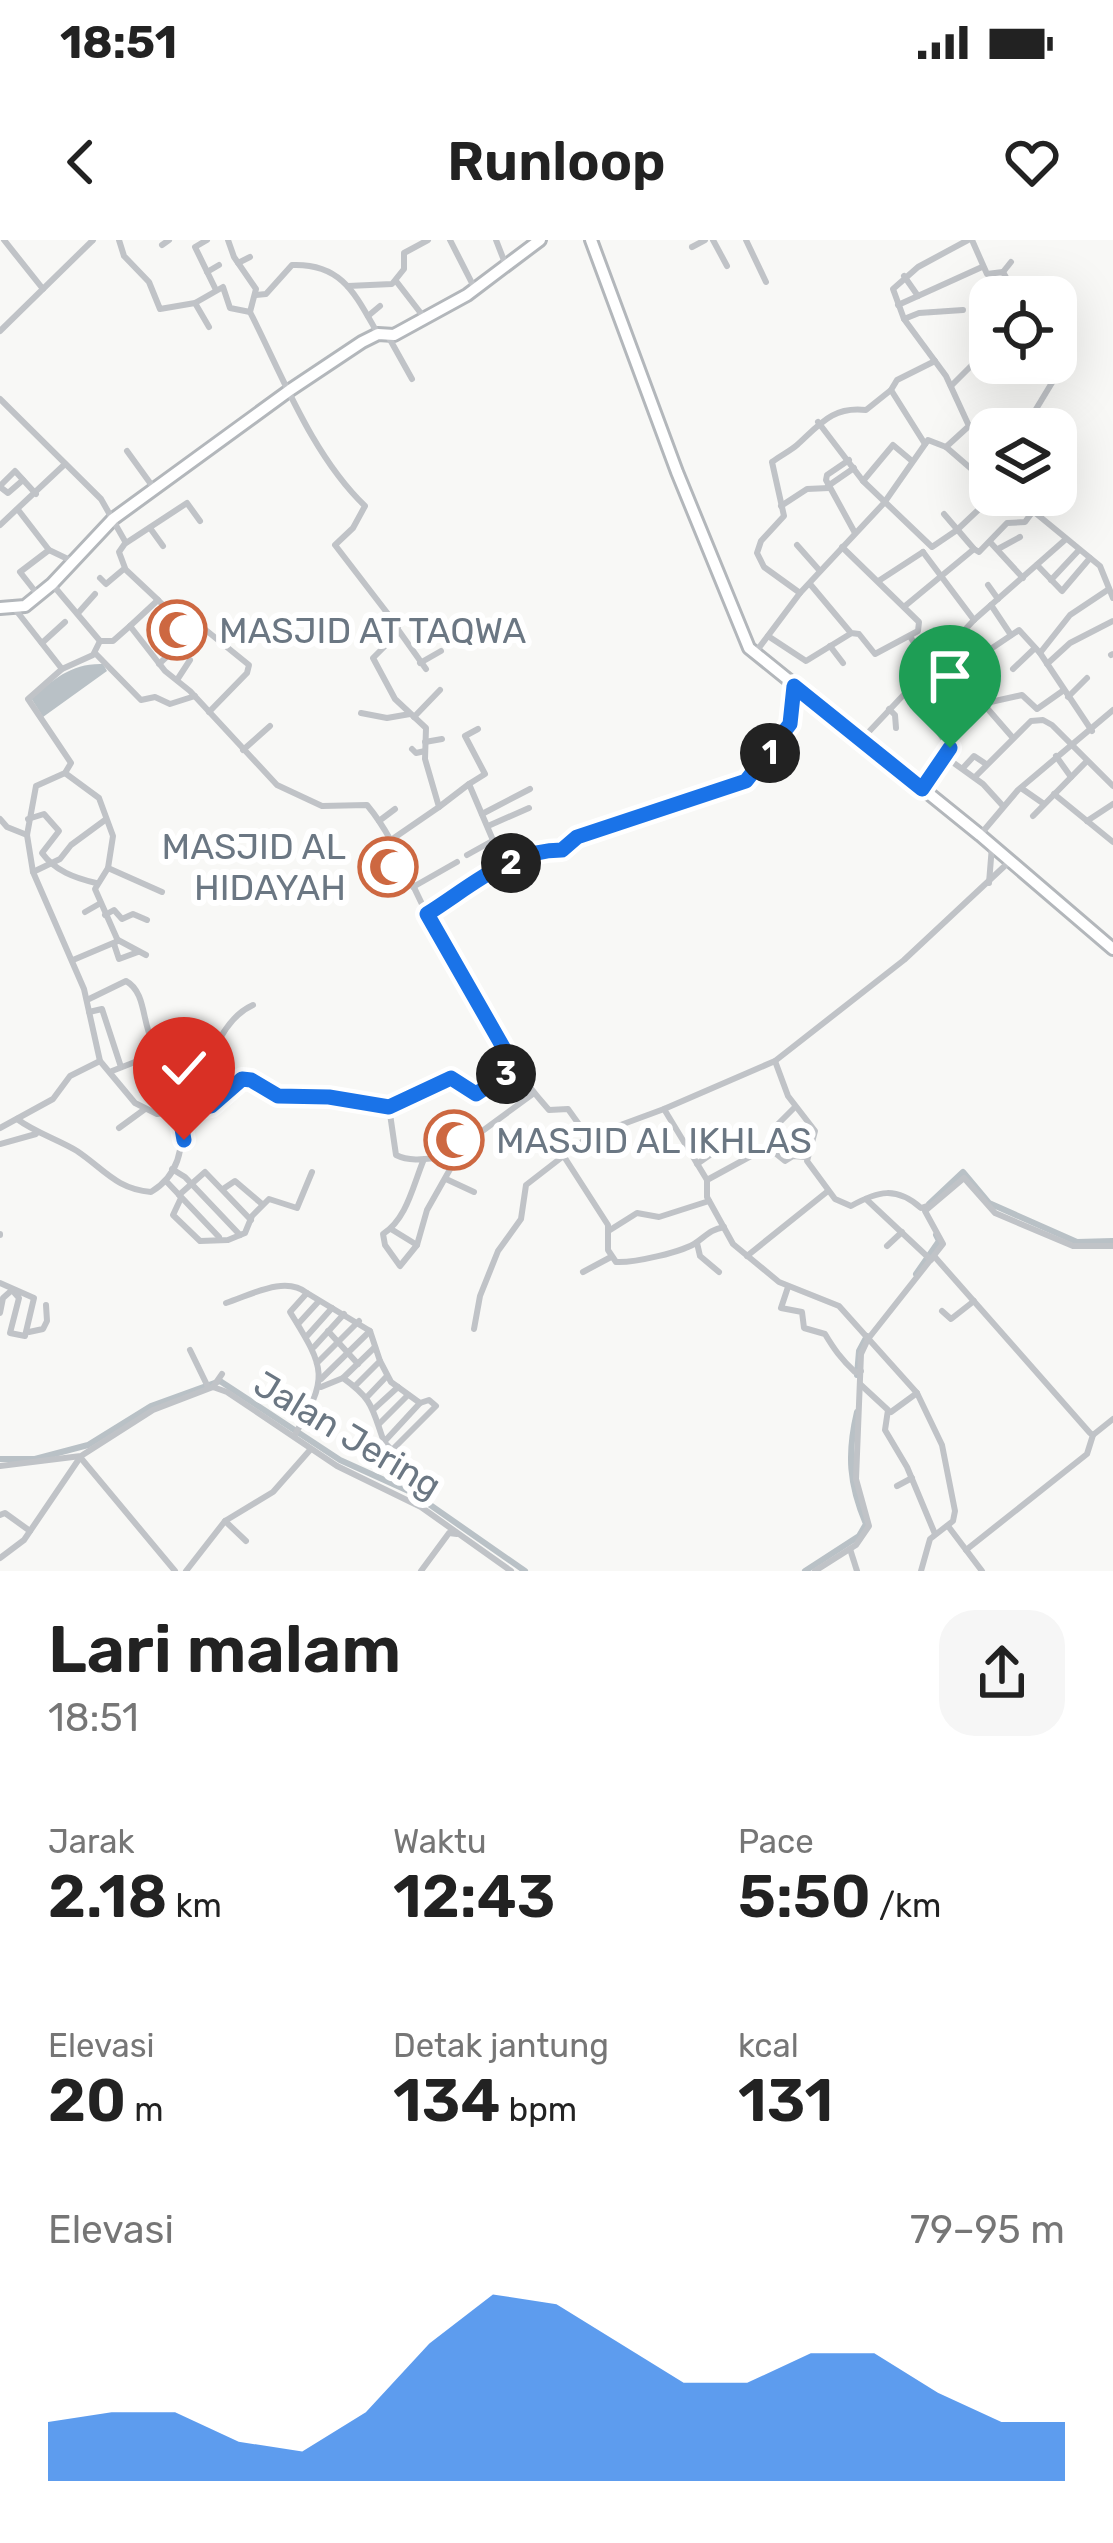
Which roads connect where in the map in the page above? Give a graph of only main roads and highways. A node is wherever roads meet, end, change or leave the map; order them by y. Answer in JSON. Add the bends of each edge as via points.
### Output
{"nodes":[{"id":1,"x":540,"y":240,"type":"edge"},
{"id":2,"x":591,"y":240,"type":"edge"},
{"id":3,"x":0,"y":608,"type":"edge"},
{"id":4,"x":1113,"y":949,"type":"edge"}],
"edges":[{"from":1,"to":3,"type":"main road","via":[[476,289],[290,390],[113,519],[38,595]]},
{"from":2,"to":4,"type":"main road","via":[[743,640]]}]}
